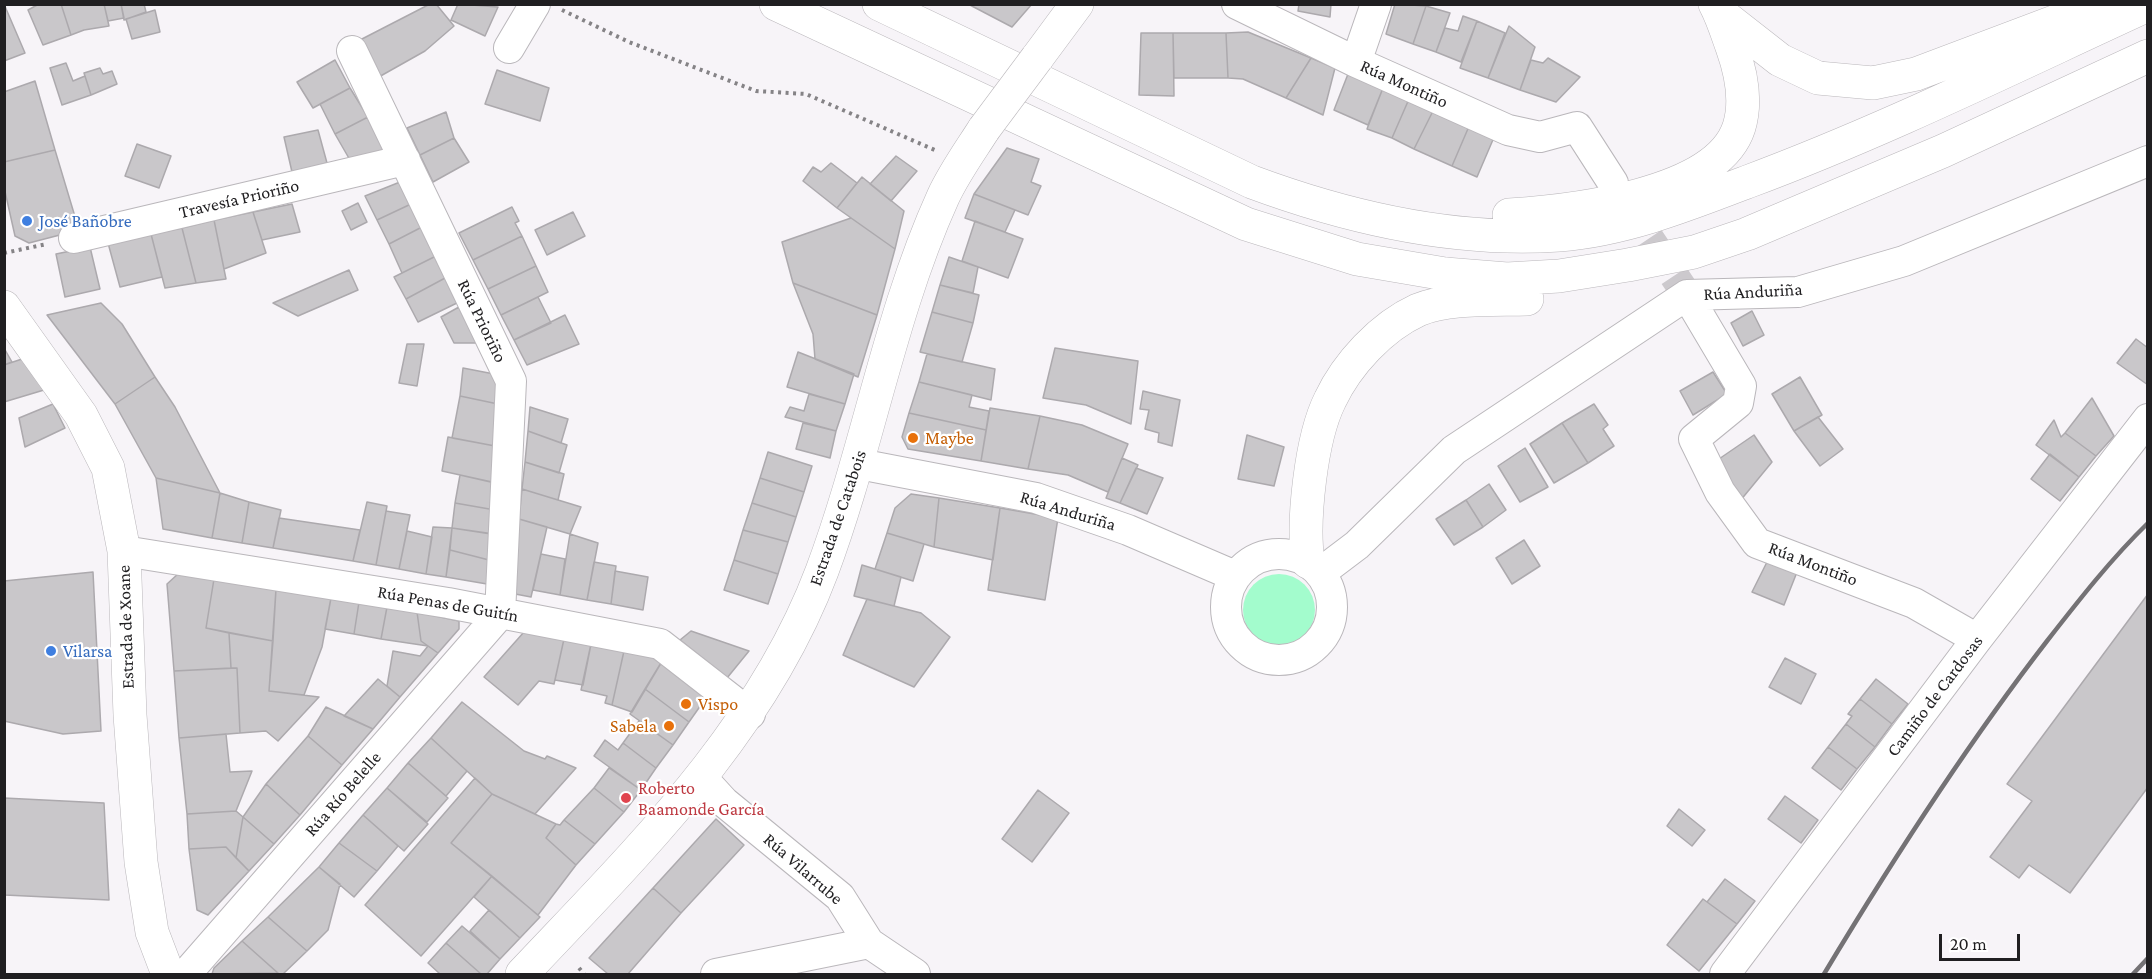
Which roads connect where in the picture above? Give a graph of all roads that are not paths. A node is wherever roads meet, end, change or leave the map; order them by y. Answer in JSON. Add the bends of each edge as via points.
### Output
{"nodes":[{"id":1,"x":776,"y":4,"type":"edge"},
{"id":2,"x":879,"y":4,"type":"edge"},
{"id":3,"x":1237,"y":4,"type":"edge"},
{"id":4,"x":1376,"y":4,"type":"edge"},
{"id":5,"x":2100,"y":4,"type":"edge"},
{"id":6,"x":2148,"y":5,"type":"edge"},
{"id":7,"x":548,"y":7,"type":"edge"},
{"id":8,"x":1079,"y":8,"type":"edge"},
{"id":9,"x":1717,"y":8,"type":"edge"},
{"id":10,"x":508,"y":48,"type":"dead end"},
{"id":11,"x":352,"y":51,"type":"dead end"},
{"id":12,"x":2148,"y":56,"type":"edge"},
{"id":13,"x":1356,"y":62,"type":"junction"},
{"id":14,"x":1943,"y":151,"type":"junction"},
{"id":15,"x":405,"y":160,"type":"junction"},
{"id":16,"x":2148,"y":160,"type":"edge"},
{"id":17,"x":1613,"y":183,"type":"tunnel mouth"},
{"id":18,"x":1290,"y":196,"type":"junction"},
{"id":19,"x":74,"y":238,"type":"road end"},
{"id":20,"x":1687,"y":295,"type":"junction"},
{"id":21,"x":4,"y":307,"type":"edge"},
{"id":22,"x":2148,"y":419,"type":"edge"},
{"id":23,"x":859,"y":464,"type":"junction"},
{"id":24,"x":123,"y":551,"type":"junction"},
{"id":25,"x":1314,"y":568,"type":"junction"},
{"id":26,"x":1235,"y":576,"type":"junction"},
{"id":27,"x":500,"y":614,"type":"junction"},
{"id":28,"x":1977,"y":639,"type":"junction"},
{"id":29,"x":750,"y":714,"type":"junction"},
{"id":30,"x":702,"y":778,"type":"junction"},
{"id":31,"x":869,"y":943,"type":"junction"},
{"id":32,"x":168,"y":975,"type":"edge"},
{"id":33,"x":186,"y":975,"type":"edge"},
{"id":34,"x":522,"y":975,"type":"edge"},
{"id":35,"x":716,"y":975,"type":"edge"},
{"id":36,"x":915,"y":975,"type":"edge"},
{"id":37,"x":1725,"y":975,"type":"edge"}],
"edges":[{"from":1,"to":14,"type":"main road","via":[[1246,224],[1357,259],[1445,274],[1507,279],[1559,276],[1694,252],[1747,234]]},
{"from":2,"to":18,"type":"main road","via":[[1252,182]]},
{"from":3,"to":13,"type":"street","name":"Rúa Montiño"},
{"from":4,"to":13,"type":"street"},
{"from":5,"to":9,"type":"main road","via":[[1916,74],[1874,82],[1818,78],[1780,60]]},
{"from":6,"to":18,"type":"main road","via":[[1823,154],[1680,207],[1627,222],[1560,235],[1483,234],[1423,229]]},
{"from":7,"to":10,"type":"street"},
{"from":8,"to":23,"type":"main road","name":"Estrada de Catabois","bridge":true,"via":[[984,129],[944,195],[903,305]]},
{"from":9,"to":18,"type":"main road","via":[[1738,63],[1744,96],[1739,128],[1725,150],[1698,172],[1603,205],[1488,216],[1341,198]]},
{"from":11,"to":15,"type":"street","name":"Rúa Prioriño"},
{"from":12,"to":14,"type":"main road"},
{"from":13,"to":17,"type":"street","name":"Rúa Montiño","via":[[1508,130],[1540,136],[1576,127]]},
{"from":14,"to":25,"type":"main road","via":[[1816,218],[1698,266],[1608,289],[1550,298],[1462,301],[1419,310],[1382,334],[1353,364],[1329,401],[1311,479],[1306,524]]},
{"from":15,"to":19,"type":"street","name":"Travesía Prioriño"},
{"from":15,"to":27,"type":"street","name":"Rúa Prioriño","via":[[511,381]]},
{"from":16,"to":20,"type":"street","name":"Rúa Anduriña","via":[[1883,268],[1798,292]]},
{"from":20,"to":25,"type":"street","name":"Rúa Anduriña","via":[[1454,450],[1357,545]]},
{"from":20,"to":28,"type":"street","name":"Rúa Montiño","via":[[1741,386],[1738,403],[1694,439],[1720,492],[1758,543],[1914,603]]},
{"from":21,"to":24,"type":"main road","name":"Estrada de Xoane","via":[[97,442],[108,468]]},
{"from":22,"to":28,"type":"street","name":"Camiño de Cardosas"},
{"from":23,"to":26,"type":"street","name":"Rúa Anduriña","via":[[1036,498],[1128,530]]},
{"from":23,"to":29,"type":"main road","name":"Estrada de Catabois","via":[[822,573],[778,666]]},
{"from":24,"to":27,"type":"street","name":"Rúa Penas de Guitín"},
{"from":24,"to":32,"type":"main road","name":"Estrada de Xoane","via":[[141,862],[152,932]]},
{"from":25,"to":26,"type":"street","via":[[1293,555],[1277,553],[1246,564]]},
{"from":25,"to":26,"type":"street","via":[[1329,586],[1333,605],[1330,623],[1322,639],[1292,660],[1273,661],[1255,656],[1240,644],[1225,611],[1227,593]]},
{"from":27,"to":29,"type":"street","name":"Rúa Penas de Guitín","via":[[660,644]]},
{"from":27,"to":33,"type":"street","name":"Rúa Río Belelle"},
{"from":28,"to":37,"type":"street","name":"Camiño de Cardosas"},
{"from":29,"to":30,"type":"main road","name":"Estrada de Catabois"},
{"from":30,"to":31,"type":"street","name":"Rúa Vilarrube","via":[[724,802],[840,897]]},
{"from":30,"to":34,"type":"main road","name":"Estrada de Catabois"},
{"from":31,"to":35,"type":"street"},
{"from":31,"to":36,"type":"street","name":"Rúa Vilarrube"}]}
